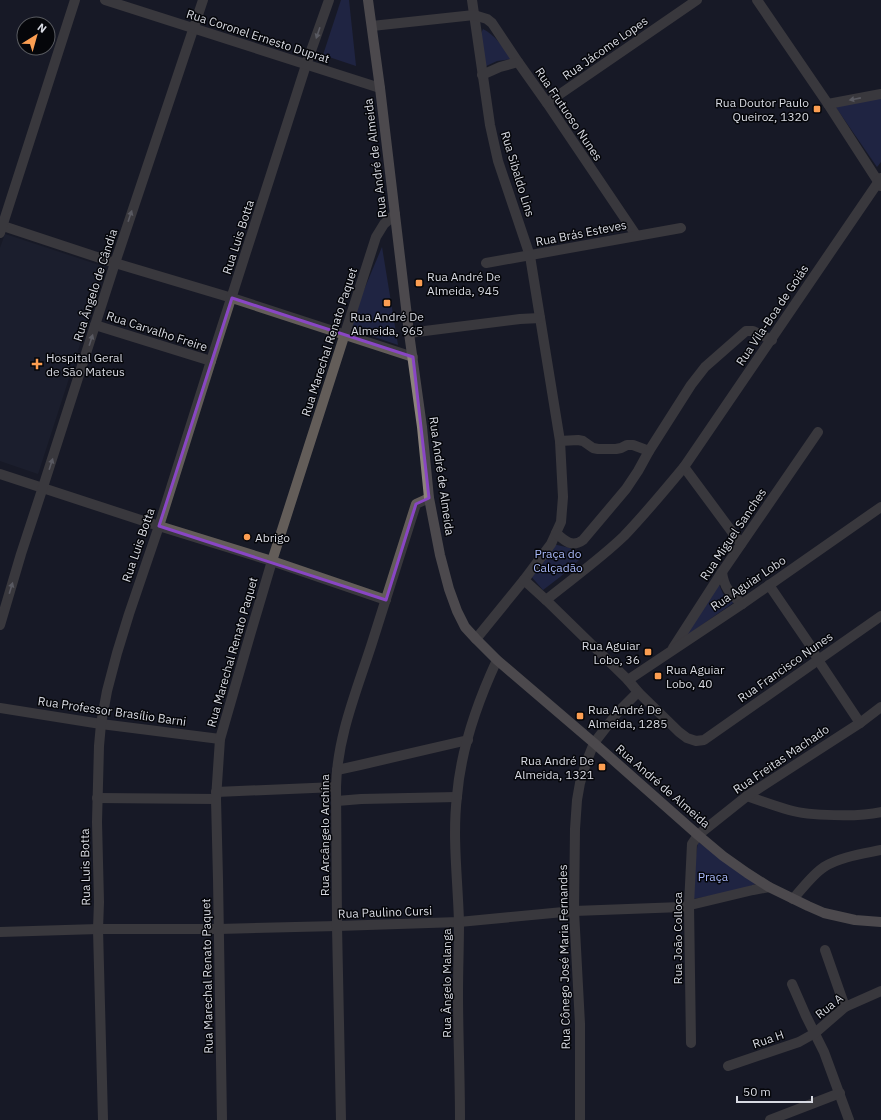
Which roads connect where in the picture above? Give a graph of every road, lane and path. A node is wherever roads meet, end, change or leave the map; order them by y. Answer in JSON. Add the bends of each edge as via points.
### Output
{"nodes":[{"id":1,"x":75,"y":0,"type":"edge"},
{"id":2,"x":105,"y":0,"type":"edge"},
{"id":3,"x":203,"y":0,"type":"edge"},
{"id":4,"x":329,"y":0,"type":"edge"},
{"id":5,"x":368,"y":0,"type":"edge"},
{"id":6,"x":472,"y":0,"type":"edge"},
{"id":7,"x":697,"y":0,"type":"edge"},
{"id":8,"x":757,"y":0,"type":"edge"},
{"id":9,"x":474,"y":15,"type":"junction"},
{"id":10,"x":372,"y":26,"type":"junction"},
{"id":11,"x":194,"y":29,"type":"junction"},
{"id":12,"x":518,"y":62,"type":"junction"},
{"id":13,"x":306,"y":66,"type":"junction"},
{"id":14,"x":482,"y":75,"type":"junction"},
{"id":15,"x":380,"y":88,"type":"junction"},
{"id":16,"x":881,"y":94,"type":"edge"},
{"id":17,"x":547,"y":103,"type":"junction"},
{"id":18,"x":828,"y":104,"type":"junction"},
{"id":19,"x":880,"y":182,"type":"edge"},
{"id":20,"x":395,"y":214,"type":"junction"},
{"id":21,"x":1,"y":228,"type":"edge"},
{"id":22,"x":681,"y":228,"type":"dead end"},
{"id":23,"x":636,"y":236,"type":"junction"},
{"id":24,"x":530,"y":256,"type":"junction"},
{"id":25,"x":486,"y":262,"type":"dead end"},
{"id":26,"x":115,"y":263,"type":"junction"},
{"id":27,"x":232,"y":298,"type":"junction"},
{"id":28,"x":540,"y":318,"type":"junction"},
{"id":29,"x":95,"y":325,"type":"junction"},
{"id":30,"x":409,"y":333,"type":"junction"},
{"id":31,"x":344,"y":334,"type":"junction"},
{"id":32,"x":772,"y":340,"type":"junction"},
{"id":33,"x":413,"y":357,"type":"junction"},
{"id":34,"x":211,"y":361,"type":"junction"},
{"id":35,"x":818,"y":432,"type":"dead end"},
{"id":36,"x":560,"y":441,"type":"junction"},
{"id":37,"x":649,"y":451,"type":"junction"},
{"id":38,"x":684,"y":467,"type":"junction"},
{"id":39,"x":0,"y":474,"type":"edge"},
{"id":40,"x":43,"y":487,"type":"junction"},
{"id":41,"x":430,"y":498,"type":"junction"},
{"id":42,"x":881,"y":507,"type":"edge"},
{"id":43,"x":159,"y":526,"type":"junction"},
{"id":44,"x":556,"y":533,"type":"junction"},
{"id":45,"x":741,"y":544,"type":"junction"},
{"id":46,"x":272,"y":561,"type":"junction"},
{"id":47,"x":722,"y":572,"type":"junction"},
{"id":48,"x":524,"y":580,"type":"junction"},
{"id":49,"x":769,"y":584,"type":"junction"},
{"id":50,"x":386,"y":600,"type":"junction"},
{"id":51,"x":546,"y":600,"type":"junction"},
{"id":52,"x":742,"y":604,"type":"junction"},
{"id":53,"x":881,"y":616,"type":"edge"},
{"id":54,"x":0,"y":625,"type":"edge"},
{"id":55,"x":476,"y":639,"type":"junction"},
{"id":56,"x":670,"y":651,"type":"junction"},
{"id":57,"x":497,"y":660,"type":"junction"},
{"id":58,"x":818,"y":660,"type":"junction"},
{"id":59,"x":628,"y":680,"type":"junction"},
{"id":60,"x":638,"y":692,"type":"junction"},
{"id":61,"x":881,"y":707,"type":"edge"},
{"id":62,"x":0,"y":708,"type":"edge"},
{"id":63,"x":860,"y":723,"type":"junction"},
{"id":64,"x":101,"y":724,"type":"junction"},
{"id":65,"x":220,"y":739,"type":"junction"},
{"id":66,"x":468,"y":740,"type":"junction"},
{"id":67,"x":594,"y":743,"type":"junction"},
{"id":68,"x":337,"y":770,"type":"junction"},
{"id":69,"x":336,"y":787,"type":"junction"},
{"id":70,"x":216,"y":796,"type":"junction"},
{"id":71,"x":457,"y":796,"type":"junction"},
{"id":72,"x":747,"y":796,"type":"junction"},
{"id":73,"x":98,"y":798,"type":"junction"},
{"id":74,"x":337,"y":801,"type":"junction"},
{"id":75,"x":881,"y":812,"type":"edge"},
{"id":76,"x":698,"y":835,"type":"junction"},
{"id":77,"x":881,"y":850,"type":"edge"},
{"id":78,"x":769,"y":887,"type":"junction"},
{"id":79,"x":793,"y":899,"type":"junction"},
{"id":80,"x":690,"y":905,"type":"junction"},
{"id":81,"x":574,"y":911,"type":"junction"},
{"id":82,"x":459,"y":922,"type":"junction"},
{"id":83,"x":881,"y":922,"type":"edge"},
{"id":84,"x":337,"y":926,"type":"junction"},
{"id":85,"x":98,"y":929,"type":"junction"},
{"id":86,"x":219,"y":929,"type":"junction"},
{"id":87,"x":0,"y":932,"type":"edge"},
{"id":88,"x":825,"y":950,"type":"dead end"},
{"id":89,"x":792,"y":984,"type":"dead end"},
{"id":90,"x":881,"y":991,"type":"edge"},
{"id":91,"x":845,"y":1007,"type":"junction"},
{"id":92,"x":815,"y":1033,"type":"junction"},
{"id":93,"x":691,"y":1043,"type":"dead end"},
{"id":94,"x":728,"y":1066,"type":"dead end"},
{"id":95,"x":840,"y":1093,"type":"junction"},
{"id":96,"x":103,"y":1120,"type":"edge"},
{"id":97,"x":222,"y":1120,"type":"edge"},
{"id":98,"x":341,"y":1120,"type":"edge"},
{"id":99,"x":460,"y":1120,"type":"edge"},
{"id":100,"x":580,"y":1120,"type":"edge"},
{"id":101,"x":770,"y":1120,"type":"edge"},
{"id":102,"x":849,"y":1120,"type":"edge"}],
"edges":[{"from":1,"to":21,"type":"street"},
{"from":2,"to":11,"type":"street","name":"Rua Coronel Ernesto Duprat"},
{"from":3,"to":11,"type":"street","name":"Rua Ângelo de Cândia"},
{"from":4,"to":13,"type":"street","name":"Rua Luis Botta","one_way":true},
{"from":5,"to":10,"type":"main road","name":"Rua André de Almeida"},
{"from":6,"to":9,"type":"street","name":"Rua Sibaldo Lins"},
{"from":7,"to":17,"type":"street","name":"Rua Jácome Lopes"},
{"from":8,"to":18,"type":"street"},
{"from":9,"to":10,"type":"street"},
{"from":9,"to":12,"type":"street","name":"Rua Frutuoso Nunes","via":[[487,18],[492,23]]},
{"from":9,"to":14,"type":"street","name":"Rua Sibaldo Lins"},
{"from":10,"to":15,"type":"main road","name":"Rua André de Almeida"},
{"from":11,"to":13,"type":"street","name":"Rua Coronel Ernesto Duprat"},
{"from":26,"to":11,"type":"street","name":"Rua Ângelo de Cândia","one_way":true},
{"from":12,"to":14,"type":"street"},
{"from":12,"to":17,"type":"street","name":"Rua Frutuoso Nunes"},
{"from":13,"to":15,"type":"street","name":"Rua Coronel Ernesto Duprat"},
{"from":13,"to":27,"type":"street","name":"Rua Luis Botta"},
{"from":14,"to":24,"type":"street","name":"Rua Sibaldo Lins","via":[[498,161]]},
{"from":15,"to":20,"type":"main road","name":"Rua André de Almeida"},
{"from":16,"to":18,"type":"street","one_way":true},
{"from":17,"to":23,"type":"street","name":"Rua Frutuoso Nunes"},
{"from":18,"to":19,"type":"street"},
{"from":19,"to":32,"type":"street","name":"Rua Vila-Boa de Goiás","via":[[860,207]]},
{"from":20,"to":30,"type":"main road","name":"Rua André de Almeida"},
{"from":20,"to":31,"type":"street","name":"Rua Marechal Renato Paquet","via":[[384,224],[376,237]]},
{"from":21,"to":26,"type":"street"},
{"from":22,"to":23,"type":"street","name":"Rua Brás Esteves"},
{"from":23,"to":24,"type":"street","name":"Rua Brás Esteves"},
{"from":24,"to":25,"type":"street","name":"Rua Brás Esteves"},
{"from":24,"to":28,"type":"street","name":"Rua Sibaldo Lins"},
{"from":26,"to":27,"type":"street"},
{"from":26,"to":29,"type":"street","name":"Rua Ângelo de Cândia"},
{"from":27,"to":31,"type":"street"},
{"from":27,"to":34,"type":"street","name":"Rua Luis Botta"},
{"from":28,"to":30,"type":"street"},
{"from":28,"to":36,"type":"street","name":"Rua Sibaldo Lins"},
{"from":29,"to":34,"type":"street","name":"Rua Carvalho Freire"},
{"from":40,"to":29,"type":"street","name":"Rua Ângelo de Cândia","one_way":true},
{"from":30,"to":33,"type":"main road","name":"Rua André de Almeida"},
{"from":31,"to":33,"type":"street"},
{"from":31,"to":46,"type":"street","name":"Rua Marechal Renato Paquet"},
{"from":32,"to":37,"type":"street","via":[[753,331],[746,331],[718,355],[691,385]]},
{"from":32,"to":38,"type":"street","name":"Rua Vila-Boa de Goiás"},
{"from":33,"to":41,"type":"main road","name":"Rua André de Almeida"},
{"from":34,"to":43,"type":"street","name":"Rua Luis Botta"},
{"from":35,"to":45,"type":"street","name":"Rua Miguel Sanches"},
{"from":36,"to":37,"type":"street","via":[[583,441],[598,449],[616,449],[633,445]]},
{"from":36,"to":44,"type":"street","name":"Rua Sibaldo Lins","via":[[563,497],[561,522]]},
{"from":37,"to":44,"type":"street","via":[[626,489],[583,540],[574,544]]},
{"from":38,"to":45,"type":"street"},
{"from":38,"to":51,"type":"street","name":"Rua Vila-Boa de Goiás","via":[[624,536]]},
{"from":39,"to":40,"type":"street"},
{"from":40,"to":43,"type":"street"},
{"from":54,"to":40,"type":"street","name":"Rua Ângelo de Cândia","one_way":true},
{"from":41,"to":50,"type":"street","name":"Rua Arcângelo Archina","via":[[416,504]]},
{"from":41,"to":55,"type":"main road","name":"Rua André de Almeida","via":[[449,589],[465,627]]},
{"from":42,"to":49,"type":"street","name":"Rua Aguiar Lobo"},
{"from":43,"to":46,"type":"street"},
{"from":43,"to":64,"type":"street","name":"Rua Luis Botta","via":[[119,647]]},
{"from":44,"to":48,"type":"street","name":"Rua Sibaldo Lins","via":[[551,544]]},
{"from":45,"to":47,"type":"street","name":"Rua Miguel Sanches"},
{"from":46,"to":50,"type":"street"},
{"from":46,"to":65,"type":"street","name":"Rua Marechal Renato Paquet"},
{"from":47,"to":52,"type":"street","via":[[726,588]]},
{"from":47,"to":56,"type":"street","name":"Rua Miguel Sanches"},
{"from":48,"to":51,"type":"street"},
{"from":48,"to":55,"type":"street","name":"Rua Sibaldo Lins"},
{"from":49,"to":52,"type":"street","name":"Rua Aguiar Lobo"},
{"from":49,"to":58,"type":"street"},
{"from":50,"to":68,"type":"street","name":"Rua Arcângelo Archina","via":[[345,728]]},
{"from":51,"to":59,"type":"street"},
{"from":52,"to":56,"type":"street","name":"Rua Aguiar Lobo"},
{"from":53,"to":58,"type":"street","name":"Rua Francisco Nunes"},
{"from":55,"to":57,"type":"main road","name":"Rua André de Almeida"},
{"from":56,"to":59,"type":"street","name":"Rua Aguiar Lobo"},
{"from":57,"to":66,"type":"street","name":"Rua Ângelo Malanga","via":[[484,688]]},
{"from":57,"to":67,"type":"main road","name":"Rua André de Almeida"},
{"from":58,"to":60,"type":"street","name":"Rua Francisco Nunes","via":[[704,740],[687,738]]},
{"from":58,"to":63,"type":"street"},
{"from":59,"to":60,"type":"street"},
{"from":60,"to":67,"type":"street","name":"Rua Cônego José Maria Fernandes","via":[[618,712]]},
{"from":61,"to":63,"type":"street","name":"Rua Freitas Machado"},
{"from":62,"to":64,"type":"street","name":"Rua Professor Brasílio Barni"},
{"from":63,"to":72,"type":"street","name":"Rua Freitas Machado"},
{"from":64,"to":65,"type":"street","name":"Rua Professor Brasílio Barni"},
{"from":64,"to":73,"type":"street","name":"Rua Luis Botta"},
{"from":65,"to":70,"type":"street","name":"Rua Marechal Renato Paquet"},
{"from":66,"to":68,"type":"street"},
{"from":66,"to":71,"type":"street","name":"Rua Ângelo Malanga","via":[[461,765]]},
{"from":67,"to":76,"type":"main road","name":"Rua André de Almeida"},
{"from":67,"to":81,"type":"street","name":"Rua Cônego José Maria Fernandes","via":[[577,800]]},
{"from":68,"to":69,"type":"street","name":"Rua Arcângelo Archina"},
{"from":69,"to":70,"type":"street"},
{"from":69,"to":74,"type":"street","name":"Rua Arcângelo Archina"},
{"from":70,"to":73,"type":"street"},
{"from":70,"to":86,"type":"street","name":"Rua Marechal Renato Paquet"},
{"from":71,"to":74,"type":"street"},
{"from":71,"to":82,"type":"street","name":"Rua Ângelo Malanga","via":[[455,848]]},
{"from":72,"to":75,"type":"street","via":[[790,810],[813,814],[858,815]]},
{"from":72,"to":76,"type":"street","name":"Rua Freitas Machado"},
{"from":73,"to":85,"type":"street","name":"Rua Luis Botta"},
{"from":74,"to":84,"type":"street","name":"Rua Arcângelo Archina"},
{"from":76,"to":78,"type":"main road","name":"Rua André de Almeida"},
{"from":76,"to":80,"type":"street","name":"Rua João Colloca","via":[[692,844]]},
{"from":77,"to":79,"type":"street","via":[[842,860],[824,868]]},
{"from":78,"to":79,"type":"main road","name":"Rua André de Almeida"},
{"from":78,"to":80,"type":"street","name":"Rua Paulino Cursi"},
{"from":79,"to":83,"type":"main road","name":"Rua André de Almeida","via":[[824,913],[855,920]]},
{"from":80,"to":81,"type":"street","name":"Rua Paulino Cursi"},
{"from":80,"to":93,"type":"street","name":"Rua João Colloca"},
{"from":81,"to":82,"type":"street","name":"Rua Paulino Cursi"},
{"from":81,"to":100,"type":"street","name":"Rua Cônego José Maria Fernandes","via":[[580,1024]]},
{"from":82,"to":84,"type":"street","name":"Rua Paulino Cursi"},
{"from":82,"to":99,"type":"street","name":"Rua Ângelo Malanga"},
{"from":84,"to":86,"type":"street","name":"Rua Paulino Cursi"},
{"from":84,"to":98,"type":"street","name":"Rua Arcângelo Archina"},
{"from":85,"to":86,"type":"street","name":"Rua Paulino Cursi"},
{"from":85,"to":87,"type":"street","name":"Rua Paulino Cursi"},
{"from":85,"to":96,"type":"street","name":"Rua Luis Botta"},
{"from":86,"to":97,"type":"street","name":"Rua Marechal Renato Paquet"},
{"from":88,"to":91,"type":"street"},
{"from":89,"to":92,"type":"street"},
{"from":90,"to":91,"type":"street","name":"Rua A"},
{"from":91,"to":92,"type":"street","name":"Rua A"},
{"from":92,"to":94,"type":"street","name":"Rua H","via":[[799,1042]]},
{"from":92,"to":95,"type":"street"},
{"from":95,"to":101,"type":"street"},
{"from":95,"to":102,"type":"street"}]}
